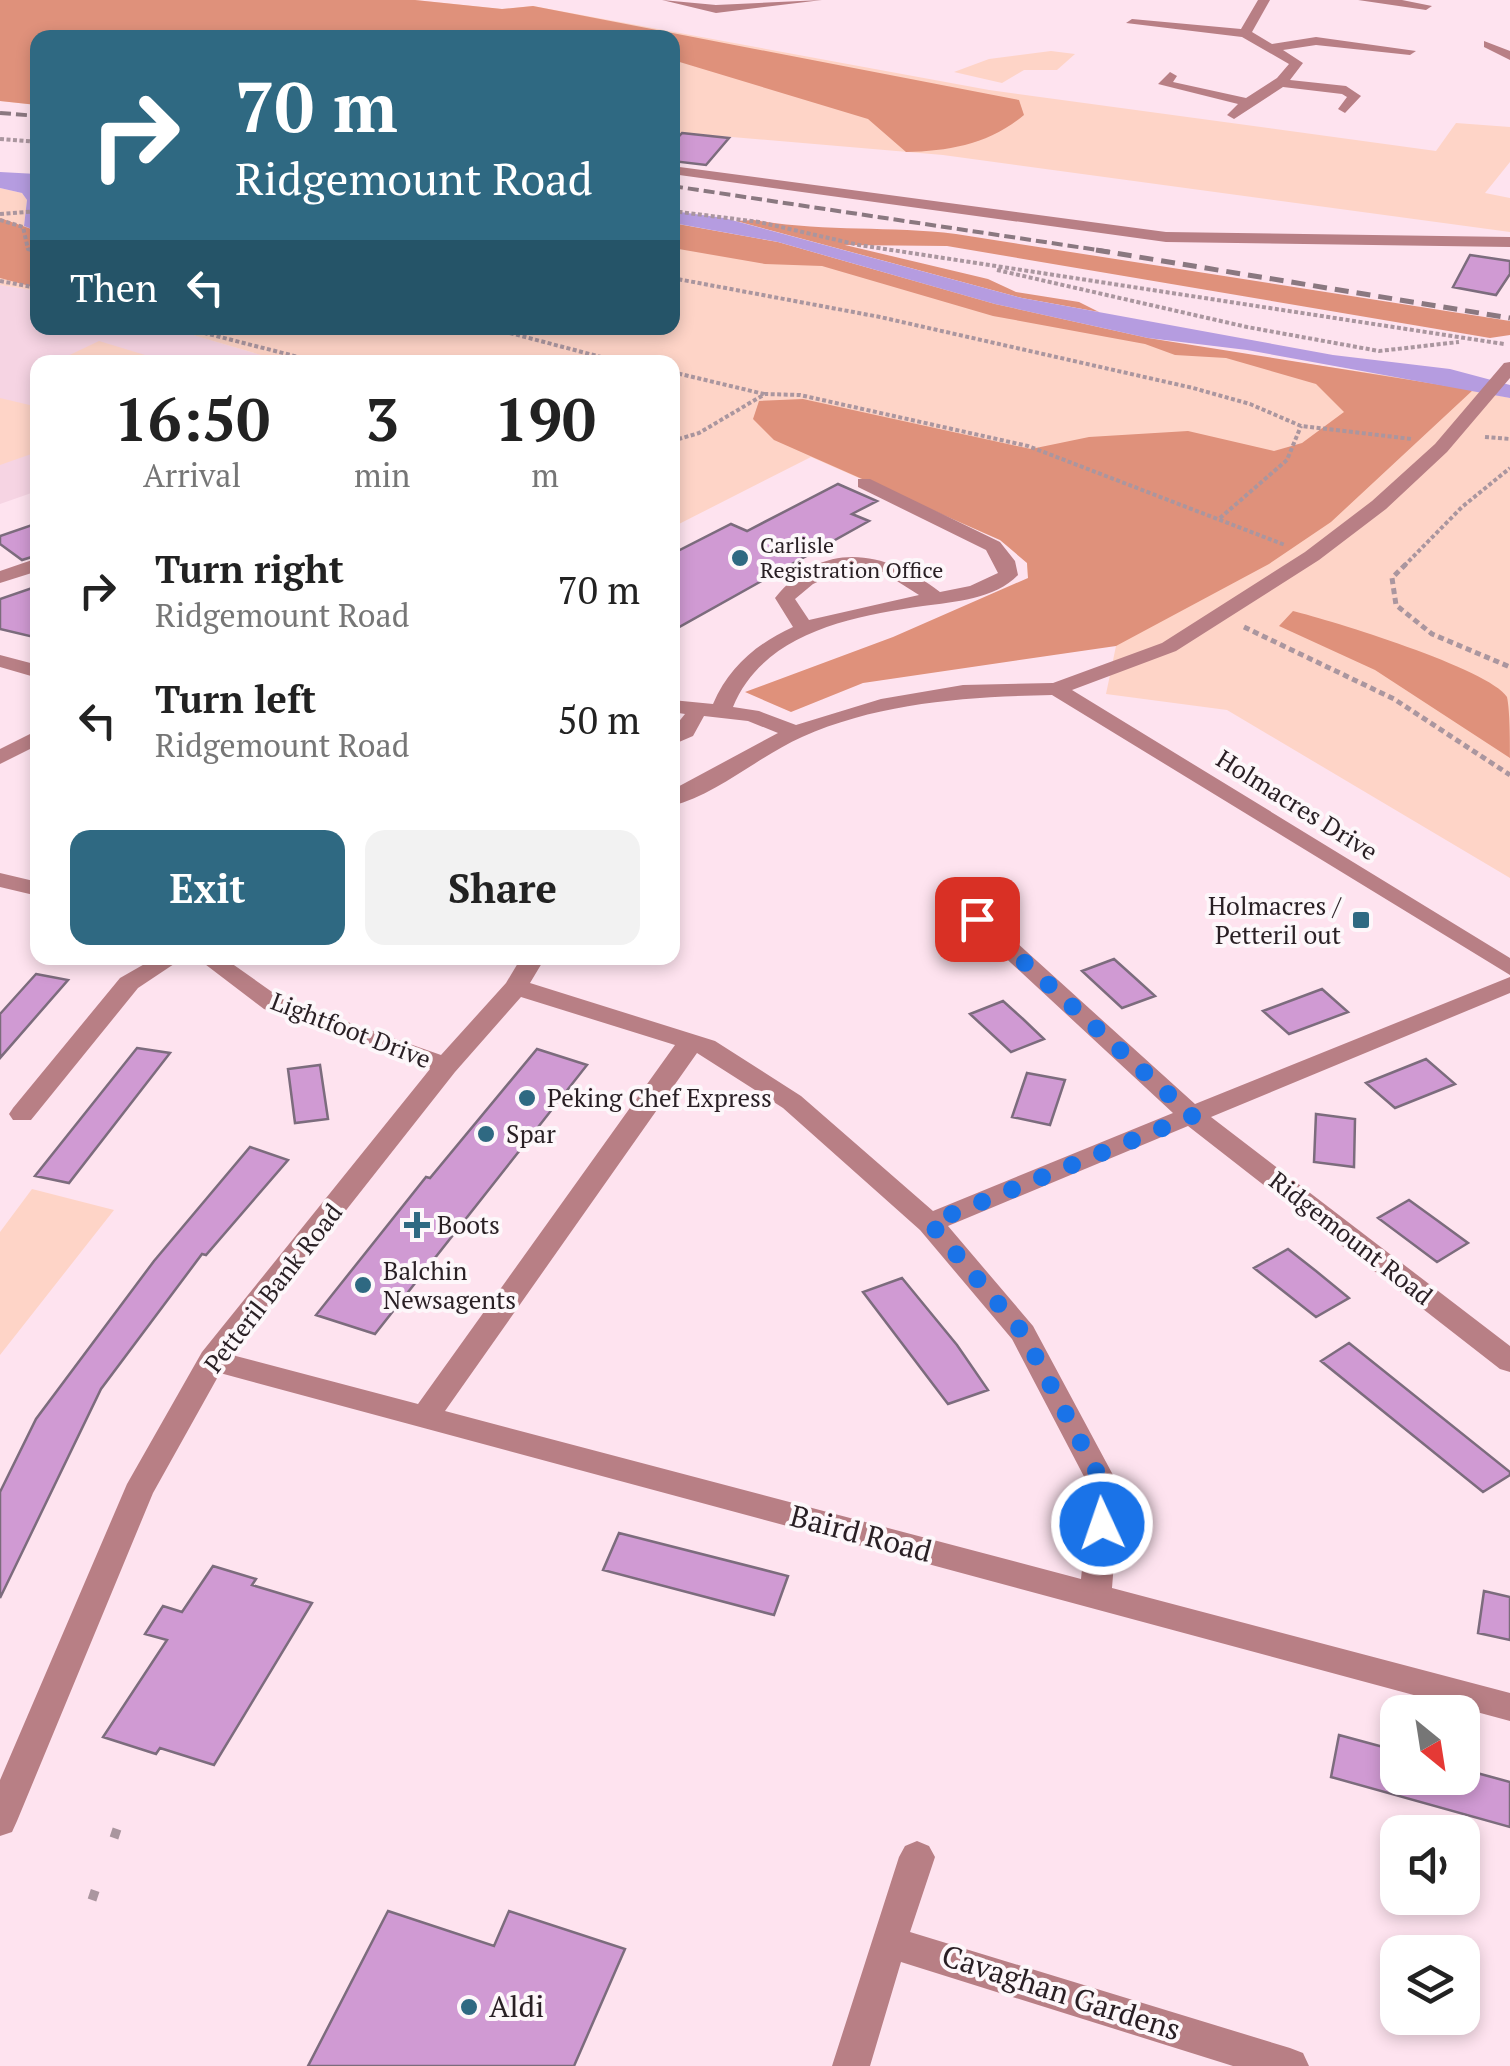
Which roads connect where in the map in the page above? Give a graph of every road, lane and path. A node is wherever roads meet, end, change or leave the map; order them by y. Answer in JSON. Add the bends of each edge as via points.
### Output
{"nodes":[{"id":1,"x":668,"y":0,"type":"edge"},
{"id":2,"x":816,"y":0,"type":"edge"},
{"id":3,"x":1264,"y":0,"type":"edge"},
{"id":4,"x":1364,"y":0,"type":"edge"},
{"id":5,"x":1426,"y":6,"type":"dead end"},
{"id":6,"x":704,"y":7,"type":"junction"},
{"id":7,"x":690,"y":15,"type":"dead end"},
{"id":8,"x":1132,"y":22,"type":"dead end"},
{"id":9,"x":1244,"y":33,"type":"junction"},
{"id":10,"x":1489,"y":44,"type":"dead end"},
{"id":11,"x":1274,"y":47,"type":"junction"},
{"id":12,"x":1410,"y":51,"type":"dead end"},
{"id":13,"x":1510,"y":56,"type":"edge"},
{"id":14,"x":1170,"y":76,"type":"dead end"},
{"id":15,"x":1284,"y":83,"type":"junction"},
{"id":16,"x":1246,"y":102,"type":"junction"},
{"id":17,"x":1346,"y":109,"type":"dead end"},
{"id":18,"x":1234,"y":115,"type":"dead end"},
{"id":19,"x":0,"y":139,"type":"edge"},
{"id":20,"x":30,"y":141,"type":"edge"},
{"id":21,"x":680,"y":171,"type":"edge"},
{"id":22,"x":680,"y":212,"type":"edge"},
{"id":23,"x":30,"y":213,"type":"edge"},
{"id":24,"x":0,"y":217,"type":"edge"},
{"id":25,"x":1510,"y":242,"type":"edge"},
{"id":26,"x":30,"y":250,"type":"edge"},
{"id":27,"x":981,"y":264,"type":"junction"},
{"id":28,"x":0,"y":280,"type":"edge"},
{"id":29,"x":680,"y":280,"type":"edge"},
{"id":30,"x":30,"y":286,"type":"edge"},
{"id":31,"x":212,"y":335,"type":"edge"},
{"id":32,"x":518,"y":335,"type":"edge"},
{"id":33,"x":1486,"y":342,"type":"junction"},
{"id":34,"x":1510,"y":345,"type":"edge"},
{"id":35,"x":291,"y":355,"type":"edge"},
{"id":36,"x":593,"y":355,"type":"edge"},
{"id":37,"x":1510,"y":368,"type":"edge"},
{"id":38,"x":680,"y":374,"type":"edge"},
{"id":39,"x":765,"y":394,"type":"junction"},
{"id":40,"x":1302,"y":426,"type":"junction"},
{"id":41,"x":1483,"y":437,"type":"dead end"},
{"id":42,"x":680,"y":439,"type":"edge"},
{"id":43,"x":1510,"y":440,"type":"edge"},
{"id":44,"x":1445,"y":442,"type":"junction"},
{"id":45,"x":1510,"y":468,"type":"edge"},
{"id":46,"x":864,"y":483,"type":"dead end"},
{"id":47,"x":1220,"y":518,"type":"junction"},
{"id":48,"x":1312,"y":556,"type":"junction"},
{"id":49,"x":30,"y":567,"type":"edge"},
{"id":50,"x":0,"y":577,"type":"edge"},
{"id":51,"x":936,"y":599,"type":"junction"},
{"id":52,"x":1220,"y":616,"type":"junction"},
{"id":53,"x":804,"y":630,"type":"junction"},
{"id":54,"x":0,"y":660,"type":"edge"},
{"id":55,"x":1510,"y":667,"type":"edge"},
{"id":56,"x":30,"y":669,"type":"edge"},
{"id":57,"x":1056,"y":688,"type":"junction"},
{"id":58,"x":680,"y":707,"type":"edge"},
{"id":59,"x":709,"y":710,"type":"junction"},
{"id":60,"x":794,"y":732,"type":"junction"},
{"id":61,"x":680,"y":734,"type":"edge"},
{"id":62,"x":30,"y":741,"type":"edge"},
{"id":63,"x":0,"y":758,"type":"edge"},
{"id":64,"x":1510,"y":775,"type":"edge"},
{"id":65,"x":680,"y":795,"type":"edge"},
{"id":66,"x":0,"y":880,"type":"edge"},
{"id":67,"x":30,"y":888,"type":"edge"},
{"id":68,"x":977,"y":919,"type":"dead end"},
{"id":69,"x":158,"y":965,"type":"edge"},
{"id":70,"x":219,"y":965,"type":"edge"},
{"id":71,"x":529,"y":965,"type":"edge"},
{"id":72,"x":1510,"y":968,"type":"edge"},
{"id":73,"x":1510,"y":984,"type":"edge"},
{"id":74,"x":516,"y":987,"type":"junction"},
{"id":75,"x":690,"y":1042,"type":"junction"},
{"id":76,"x":446,"y":1066,"type":"junction"},
{"id":77,"x":22,"y":1114,"type":"dead end"},
{"id":78,"x":1192,"y":1116,"type":"junction"},
{"id":79,"x":930,"y":1223,"type":"junction"},
{"id":80,"x":212,"y":1360,"type":"junction"},
{"id":81,"x":1510,"y":1361,"type":"edge"},
{"id":82,"x":424,"y":1417,"type":"junction"},
{"id":83,"x":1094,"y":1597,"type":"junction"},
{"id":84,"x":1510,"y":1707,"type":"edge"},
{"id":85,"x":0,"y":1820,"type":"edge"},
{"id":86,"x":916,"y":1857,"type":"dead end"},
{"id":87,"x":96,"y":1888,"type":"dead end"},
{"id":88,"x":92,"y":1900,"type":"dead end"},
{"id":89,"x":889,"y":1942,"type":"junction"},
{"id":90,"x":851,"y":2066,"type":"edge"},
{"id":91,"x":1290,"y":2066,"type":"edge"}],
"edges":[{"from":1,"to":6,"type":"street"},
{"from":2,"to":6,"type":"street"},
{"from":3,"to":9,"type":"street"},
{"from":4,"to":5,"type":"street"},
{"from":6,"to":7,"type":"street"},
{"from":8,"to":9,"type":"street"},
{"from":9,"to":11,"type":"street"},
{"from":10,"to":13,"type":"street"},
{"from":11,"to":12,"type":"street","via":[[1319,35]]},
{"from":11,"to":15,"type":"street","via":[[1296,63]]},
{"from":14,"to":16,"type":"street","via":[[1165,84]]},
{"from":15,"to":16,"type":"street"},
{"from":15,"to":17,"type":"street","via":[[1346,90],[1354,96]]},
{"from":16,"to":18,"type":"street"},
{"from":19,"to":20,"type":"path"},
{"from":21,"to":25,"type":"street","via":[[1166,237]]},
{"from":22,"to":27,"type":"path"},
{"from":23,"to":24,"type":"path"},
{"from":24,"to":26,"type":"path","via":[[23,227]]},
{"from":27,"to":33,"type":"path"},
{"from":27,"to":33,"type":"path","via":[[1379,352]]},
{"from":28,"to":30,"type":"path"},
{"from":29,"to":40,"type":"path","via":[[1193,388]]},
{"from":31,"to":35,"type":"path"},
{"from":32,"to":36,"type":"path"},
{"from":33,"to":34,"type":"path"},
{"from":37,"to":44,"type":"street"},
{"from":38,"to":39,"type":"path"},
{"from":39,"to":42,"type":"path"},
{"from":39,"to":47,"type":"path","via":[[1028,446]]},
{"from":40,"to":44,"type":"path"},
{"from":40,"to":47,"type":"path","via":[[1287,460]]},
{"from":41,"to":43,"type":"path"},
{"from":44,"to":48,"type":"street"},
{"from":45,"to":55,"type":"path","via":[[1392,578],[1396,604],[1432,634]]},
{"from":46,"to":51,"type":"street","via":[[972,533],[1005,561],[1008,575],[995,585]]},
{"from":47,"to":48,"type":"path"},
{"from":48,"to":52,"type":"street"},
{"from":49,"to":50,"type":"street"},
{"from":51,"to":53,"type":"street"},
{"from":51,"to":53,"type":"street","via":[[890,568],[820,569],[786,598]]},
{"from":52,"to":57,"type":"street","via":[[1170,647]]},
{"from":52,"to":64,"type":"path","via":[[1394,699]]},
{"from":53,"to":59,"type":"street","via":[[737,677]]},
{"from":54,"to":56,"type":"street"},
{"from":57,"to":60,"type":"street","via":[[963,691]]},
{"from":57,"to":72,"type":"street","name":"Holmacres Drive"},
{"from":58,"to":59,"type":"street"},
{"from":59,"to":60,"type":"street","via":[[752,715]]},
{"from":59,"to":61,"type":"street"},
{"from":60,"to":65,"type":"street"},
{"from":62,"to":63,"type":"street"},
{"from":66,"to":67,"type":"street"},
{"from":68,"to":78,"type":"street","name":"Ridgemount Road"},
{"from":69,"to":77,"type":"street","via":[[129,982]]},
{"from":70,"to":76,"type":"street","name":"Lightfoot Drive","via":[[273,1004]]},
{"from":71,"to":74,"type":"street","name":"Petteril Bank Road"},
{"from":73,"to":78,"type":"street"},
{"from":74,"to":75,"type":"street"},
{"from":74,"to":76,"type":"street","name":"Petteril Bank Road"},
{"from":75,"to":79,"type":"street","via":[[792,1102]]},
{"from":75,"to":82,"type":"street"},
{"from":76,"to":80,"type":"street","name":"Petteril Bank Road"},
{"from":78,"to":79,"type":"street"},
{"from":78,"to":81,"type":"street","name":"Ridgemount Road"},
{"from":79,"to":83,"type":"street","via":[[1023,1333],[1105,1488]]},
{"from":80,"to":82,"type":"street","name":"Baird Road"},
{"from":80,"to":85,"type":"street","name":"Petteril Bank Road","via":[[138,1492]]},
{"from":82,"to":83,"type":"street","name":"Baird Road"},
{"from":83,"to":84,"type":"street","name":"Baird Road"},
{"from":86,"to":89,"type":"street"},
{"from":87,"to":88,"type":"path"},
{"from":89,"to":90,"type":"street"},
{"from":89,"to":91,"type":"street","name":"Cavaghan Gardens"}]}
